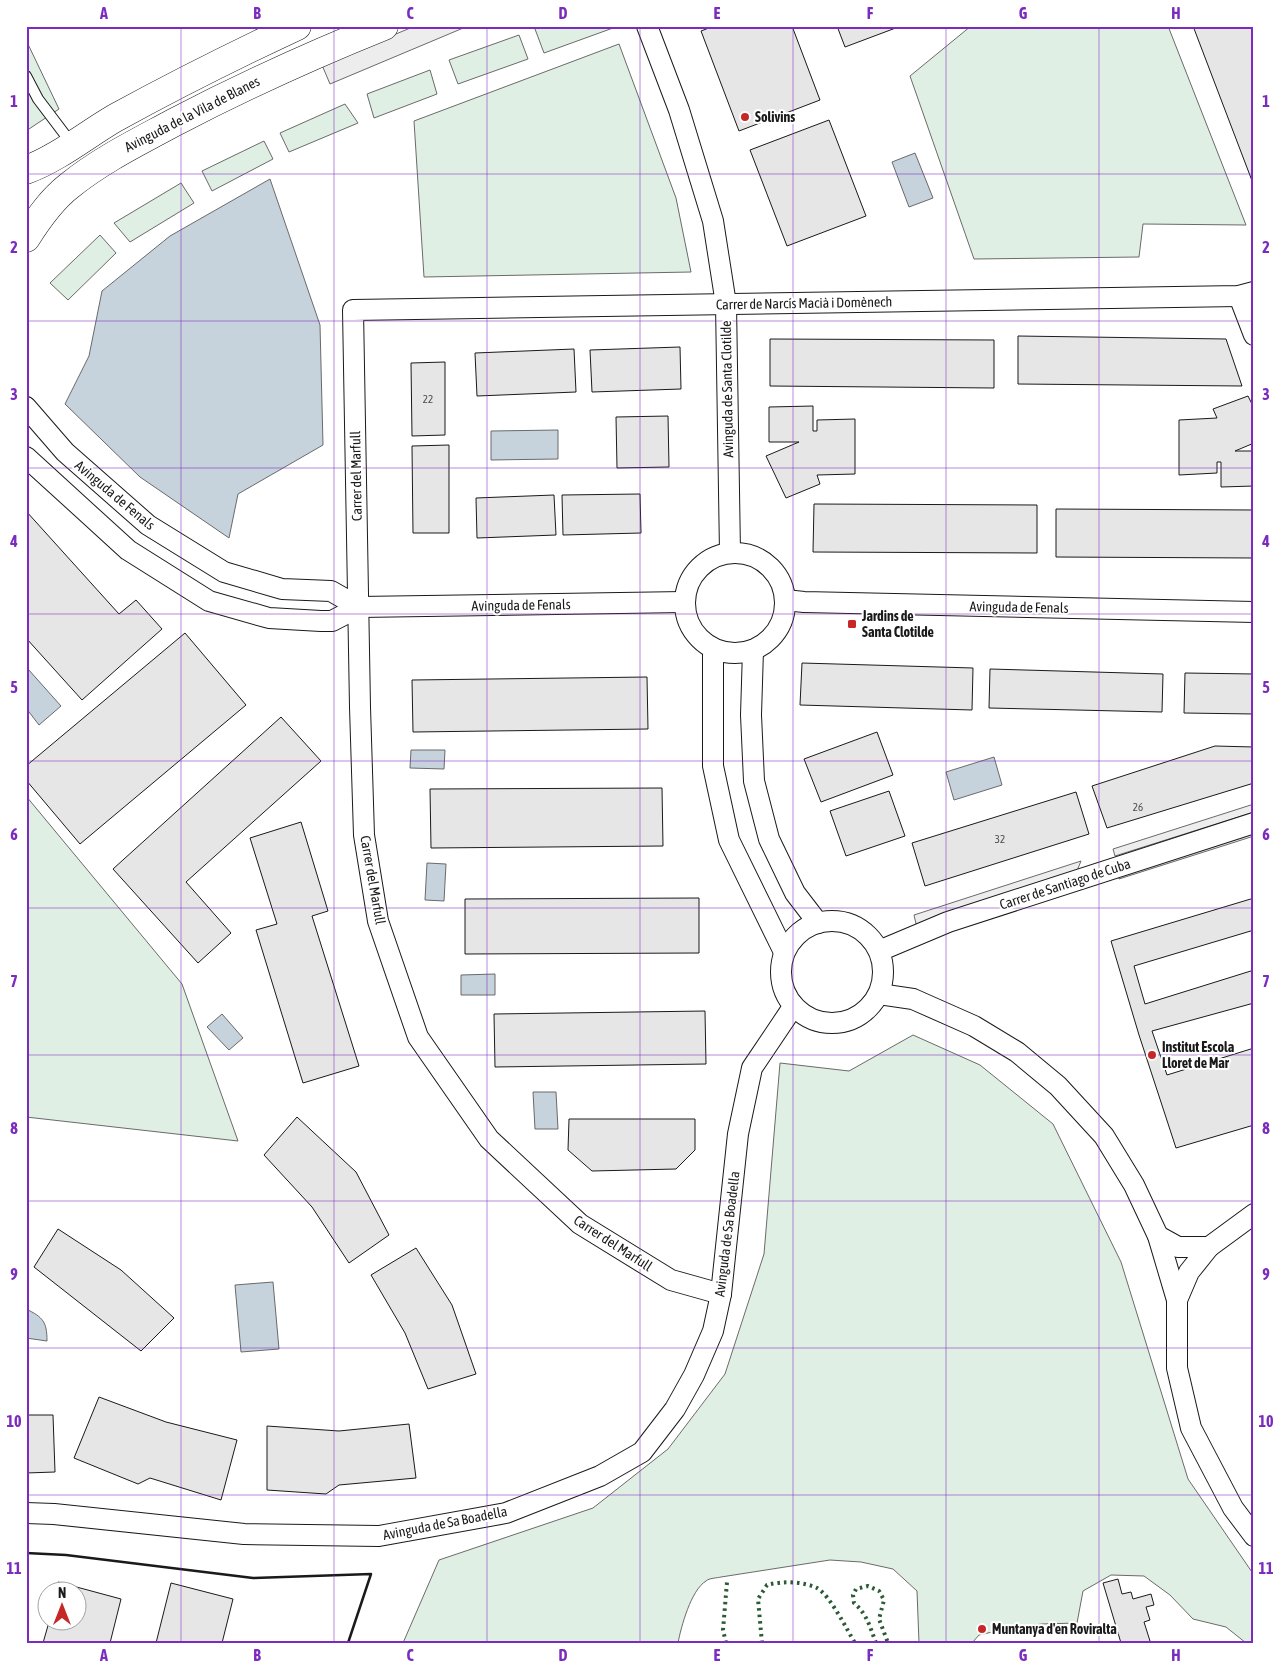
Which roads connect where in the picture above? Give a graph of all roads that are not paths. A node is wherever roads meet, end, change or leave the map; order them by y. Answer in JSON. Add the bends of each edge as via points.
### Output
{"nodes":[{"id":1,"x":297,"y":26,"type":"edge"},
{"id":2,"x":384,"y":26,"type":"edge"},
{"id":3,"x":647,"y":26,"type":"edge"},
{"id":4,"x":26,"y":76,"type":"edge"},
{"id":5,"x":72,"y":145,"type":"junction"},
{"id":6,"x":26,"y":170,"type":"edge"},
{"id":7,"x":26,"y":238,"type":"edge"},
{"id":8,"x":1246,"y":294,"type":"edge"},
{"id":9,"x":726,"y":304,"type":"junction"},
{"id":10,"x":353,"y":310,"type":"joint"},
{"id":11,"x":1254,"y":336,"type":"edge"},
{"id":12,"x":26,"y":407,"type":"edge"},
{"id":13,"x":26,"y":457,"type":"edge"},
{"id":14,"x":730,"y":553,"type":"junction"},
{"id":15,"x":785,"y":600,"type":"junction"},
{"id":16,"x":684,"y":602,"type":"junction"},
{"id":17,"x":359,"y":607,"type":"junction"},
{"id":18,"x":1254,"y":612,"type":"edge"},
{"id":19,"x":713,"y":649,"type":"junction"},
{"id":20,"x":752,"y":650,"type":"junction"},
{"id":21,"x":1254,"y":822,"type":"edge"},
{"id":22,"x":818,"y":923,"type":"junction"},
{"id":23,"x":879,"y":951,"type":"junction"},
{"id":24,"x":784,"y":952,"type":"junction"},
{"id":25,"x":879,"y":994,"type":"junction"},
{"id":26,"x":793,"y":1007,"type":"junction"},
{"id":27,"x":1254,"y":1214,"type":"edge"},
{"id":28,"x":1158,"y":1236,"type":"junction"},
{"id":29,"x":1208,"y":1247,"type":"junction"},
{"id":30,"x":721,"y":1294,"type":"junction"},
{"id":31,"x":1177,"y":1300,"type":"junction"},
{"id":32,"x":26,"y":1512,"type":"edge"},
{"id":33,"x":1254,"y":1536,"type":"edge"}],
"edges":[{"from":1,"to":5,"type":"main road","via":[[158,94]]},
{"from":2,"to":7,"type":"main road","name":"Avinguda de la Vila de Blanes","via":[[243,87],[130,145],[68,186]]},
{"from":3,"to":9,"type":"street","name":"Avinguda de Santa Clotilde","via":[[679,110],[713,222]]},
{"from":4,"to":5,"type":"lane","via":[[38,99]]},
{"from":5,"to":6,"type":"main road"},
{"from":8,"to":9,"type":"street","name":"Carrer de Narcís Macià i Domènech"},
{"from":8,"to":11,"type":"street"},
{"from":9,"to":10,"type":"street","name":"Carrer de Narcís Macià i Domènech"},
{"from":9,"to":14,"type":"street","name":"Avinguda de Santa Clotilde"},
{"from":10,"to":17,"type":"street","name":"Carrer del Marfull"},
{"from":12,"to":17,"type":"street","name":"Avinguda de Fenals","via":[[65,452],[148,525],[224,572],[282,589],[331,592]]},
{"from":13,"to":17,"type":"street","name":"Avinguda de Fenals","via":[[128,550],[209,601],[269,618],[321,621],[332,621]]},
{"from":14,"to":15,"type":"street","via":[[746,554],[773,570],[782,584]]},
{"from":14,"to":16,"type":"street","via":[[703,563],[686,587]]},
{"from":15,"to":18,"type":"street","name":"Avinguda de Fenals"},
{"from":15,"to":20,"type":"street","via":[[784,616],[778,630],[767,642]]},
{"from":16,"to":17,"type":"street","name":"Avinguda de Fenals"},
{"from":16,"to":19,"type":"street","via":[[691,630]]},
{"from":17,"to":30,"type":"street","name":"Carrer del Marfull","via":[[364,835],[378,921],[418,1037],[488,1139],[580,1224],[670,1280]]},
{"from":19,"to":20,"type":"street","via":[[740,654]]},
{"from":19,"to":24,"type":"street","via":[[713,766],[729,840]]},
{"from":20,"to":22,"type":"street","via":[[754,781],[770,839],[795,893]]},
{"from":21,"to":23,"type":"street","name":"Carrer de Santiago de Cuba","via":[[948,922]]},
{"from":22,"to":23,"type":"street","via":[[838,921],[864,932]]},
{"from":22,"to":24,"type":"street","via":[[798,934]]},
{"from":23,"to":25,"type":"street","via":[[884,976]]},
{"from":24,"to":26,"type":"street","via":[[781,982]]},
{"from":25,"to":26,"type":"street","via":[[851,1021],[821,1024]]},
{"from":25,"to":28,"type":"street","via":[[913,999],[974,1026],[1017,1052],[1058,1086],[1104,1136],[1134,1185]]},
{"from":26,"to":30,"type":"street","name":"Avinguda de Sa Boadella","via":[[752,1068],[738,1134]]},
{"from":27,"to":29,"type":"street"},
{"from":28,"to":29,"type":"street","via":[[1178,1247]]},
{"from":28,"to":31,"type":"street"},
{"from":29,"to":31,"type":"street","via":[[1189,1272]]},
{"from":30,"to":32,"type":"street","name":"Avinguda de Sa Boadella","via":[[713,1331],[694,1375],[675,1409],[642,1452],[600,1476],[506,1512],[379,1536],[244,1534]]},
{"from":31,"to":33,"type":"street","via":[[1177,1368],[1191,1428],[1233,1508]]}]}
